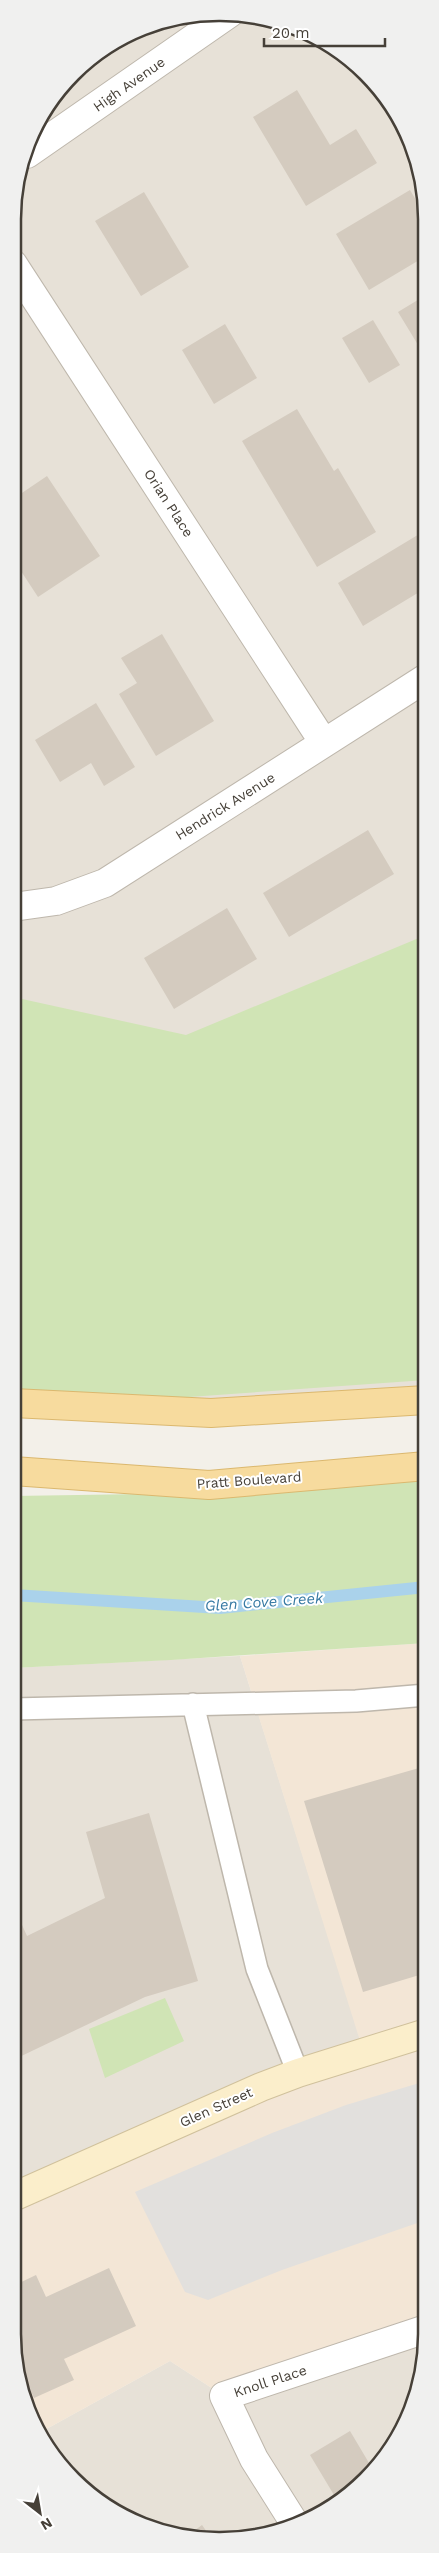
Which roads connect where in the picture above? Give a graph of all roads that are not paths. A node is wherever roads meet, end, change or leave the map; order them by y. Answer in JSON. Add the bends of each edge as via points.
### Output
{"nodes":[{"id":1,"x":218,"y":21,"type":"edge"},
{"id":2,"x":34,"y":149,"type":"edge"},
{"id":3,"x":21,"y":276,"type":"edge"},
{"id":4,"x":418,"y":683,"type":"edge"},
{"id":5,"x":324,"y":743,"type":"junction"},
{"id":6,"x":21,"y":905,"type":"edge"},
{"id":7,"x":418,"y":1400,"type":"edge"},
{"id":8,"x":21,"y":1403,"type":"edge"},
{"id":9,"x":418,"y":1467,"type":"edge"},
{"id":10,"x":21,"y":1472,"type":"edge"},
{"id":11,"x":418,"y":1696,"type":"edge"},
{"id":12,"x":193,"y":1704,"type":"junction"},
{"id":13,"x":21,"y":1709,"type":"edge"},
{"id":14,"x":418,"y":2035,"type":"edge"},
{"id":15,"x":298,"y":2073,"type":"junction"},
{"id":16,"x":21,"y":2193,"type":"edge"},
{"id":17,"x":418,"y":2332,"type":"edge"},
{"id":18,"x":291,"y":2518,"type":"edge"}],
"edges":[{"from":1,"to":2,"type":"street","name":"High Avenue"},
{"from":3,"to":5,"type":"street","name":"Orian Place"},
{"from":4,"to":5,"type":"street","name":"Hendrick Avenue"},
{"from":5,"to":6,"type":"street","name":"Hendrick Avenue","via":[[105,883],[56,901]]},
{"from":7,"to":8,"type":"main road","via":[[211,1413]]},
{"from":9,"to":10,"type":"main road","name":"Pratt Boulevard","via":[[209,1485]]},
{"from":11,"to":12,"type":"lane","via":[[356,1701]]},
{"from":12,"to":13,"type":"lane"},
{"from":12,"to":15,"type":"lane","via":[[257,1969]]},
{"from":14,"to":15,"type":"main road","name":"Glen Street"},
{"from":15,"to":16,"type":"main road","name":"Glen Street"},
{"from":17,"to":18,"type":"street","name":"Knoll Place","via":[[224,2396],[254,2459]]}]}
